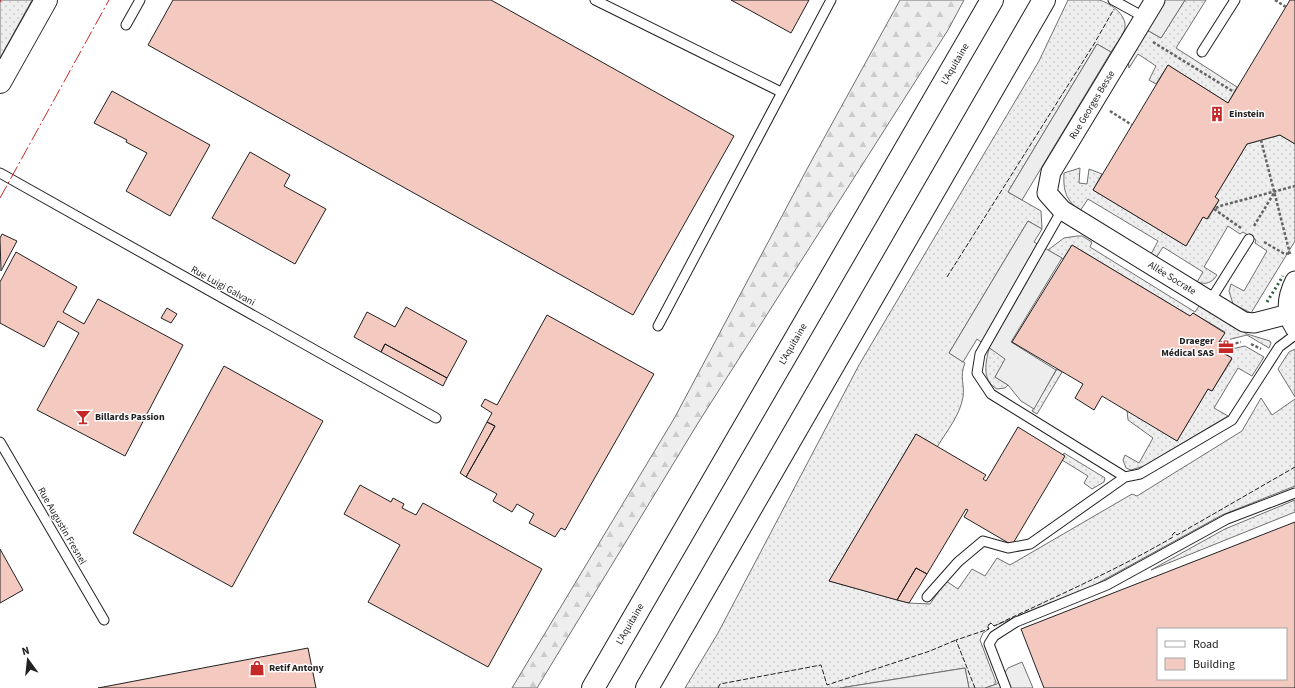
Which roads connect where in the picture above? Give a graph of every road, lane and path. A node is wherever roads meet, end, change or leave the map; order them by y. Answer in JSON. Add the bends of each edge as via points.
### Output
{"nodes":[{"id":1,"x":46,"y":0,"type":"edge"},
{"id":2,"x":140,"y":0,"type":"edge"},
{"id":3,"x":596,"y":0,"type":"edge"},
{"id":4,"x":831,"y":0,"type":"edge"},
{"id":5,"x":992,"y":0,"type":"edge"},
{"id":6,"x":1044,"y":0,"type":"edge"},
{"id":7,"x":1113,"y":0,"type":"edge"},
{"id":8,"x":1155,"y":0,"type":"edge"},
{"id":9,"x":1235,"y":0,"type":"edge"},
{"id":10,"x":1275,"y":0,"type":"edge"},
{"id":11,"x":1286,"y":7,"type":"dead end"},
{"id":12,"x":1140,"y":24,"type":"junction"},
{"id":13,"x":126,"y":25,"type":"dead end"},
{"id":14,"x":1202,"y":52,"type":"dead end"},
{"id":15,"x":0,"y":82,"type":"edge"},
{"id":16,"x":781,"y":92,"type":"junction"},
{"id":17,"x":1234,"y":92,"type":"dead end"},
{"id":18,"x":1094,"y":102,"type":"junction"},
{"id":19,"x":1132,"y":125,"type":"dead end"},
{"id":20,"x":1261,"y":140,"type":"dead end"},
{"id":21,"x":0,"y":173,"type":"edge"},
{"id":22,"x":1295,"y":186,"type":"edge"},
{"id":23,"x":1274,"y":192,"type":"junction"},
{"id":24,"x":1214,"y":209,"type":"dead end"},
{"id":25,"x":1062,"y":210,"type":"junction"},
{"id":26,"x":1249,"y":239,"type":"joint"},
{"id":27,"x":1268,"y":244,"type":"dead end"},
{"id":28,"x":1295,"y":281,"type":"edge"},
{"id":29,"x":1210,"y":301,"type":"junction"},
{"id":30,"x":1292,"y":321,"type":"edge"},
{"id":31,"x":658,"y":326,"type":"dead end"},
{"id":32,"x":1295,"y":335,"type":"edge"},
{"id":33,"x":1221,"y":347,"type":"dead end"},
{"id":34,"x":1273,"y":356,"type":"junction"},
{"id":35,"x":436,"y":418,"type":"dead end"},
{"id":36,"x":0,"y":442,"type":"edge"},
{"id":37,"x":1125,"y":477,"type":"junction"},
{"id":38,"x":1295,"y":493,"type":"edge"},
{"id":39,"x":927,"y":597,"type":"dead end"},
{"id":40,"x":104,"y":620,"type":"dead end"},
{"id":41,"x":593,"y":688,"type":"edge"},
{"id":42,"x":646,"y":688,"type":"edge"},
{"id":43,"x":1006,"y":688,"type":"edge"}],
"edges":[{"from":1,"to":15,"type":"main road"},
{"from":2,"to":13,"type":"lane"},
{"from":3,"to":16,"type":"lane"},
{"from":4,"to":16,"type":"lane"},
{"from":5,"to":41,"type":"main road","name":"L'Aquitaine"},
{"from":6,"to":42,"type":"main road"},
{"from":7,"to":12,"type":"lane"},
{"from":8,"to":12,"type":"street","name":"Rue Georges Besse"},
{"from":9,"to":14,"type":"lane"},
{"from":10,"to":11,"type":"path"},
{"from":12,"to":17,"type":"path"},
{"from":12,"to":18,"type":"street","name":"Rue Georges Besse"},
{"from":16,"to":31,"type":"lane"},
{"from":18,"to":19,"type":"path"},
{"from":18,"to":25,"type":"street","name":"Rue Georges Besse","via":[[1051,172],[1047,193]]},
{"from":20,"to":23,"type":"path"},
{"from":21,"to":35,"type":"lane","name":"Rue Luigi Galvani"},
{"from":22,"to":23,"type":"path"},
{"from":23,"to":24,"type":"path"},
{"from":23,"to":26,"type":"path"},
{"from":23,"to":27,"type":"path","via":[[1290,254]]},
{"from":25,"to":29,"type":"street","name":"Allée Socrate"},
{"from":25,"to":37,"type":"lane","via":[[980,354],[977,373],[992,394]]},
{"from":26,"to":29,"type":"lane"},
{"from":28,"to":30,"type":"street","via":[[1288,302]]},
{"from":29,"to":30,"type":"street","name":"Allée Socrate","via":[[1244,322]]},
{"from":32,"to":34,"type":"lane","via":[[1279,347]]},
{"from":33,"to":34,"type":"path","via":[[1246,341]]},
{"from":34,"to":37,"type":"lane","via":[[1232,420],[1140,474]]},
{"from":36,"to":40,"type":"lane","name":"Rue Augustin Fresnel"},
{"from":37,"to":39,"type":"lane","via":[[1030,544],[1008,548],[983,541],[958,562]]},
{"from":38,"to":43,"type":"lane","via":[[1227,519],[1107,586],[1016,622],[994,636],[989,644]]}]}
